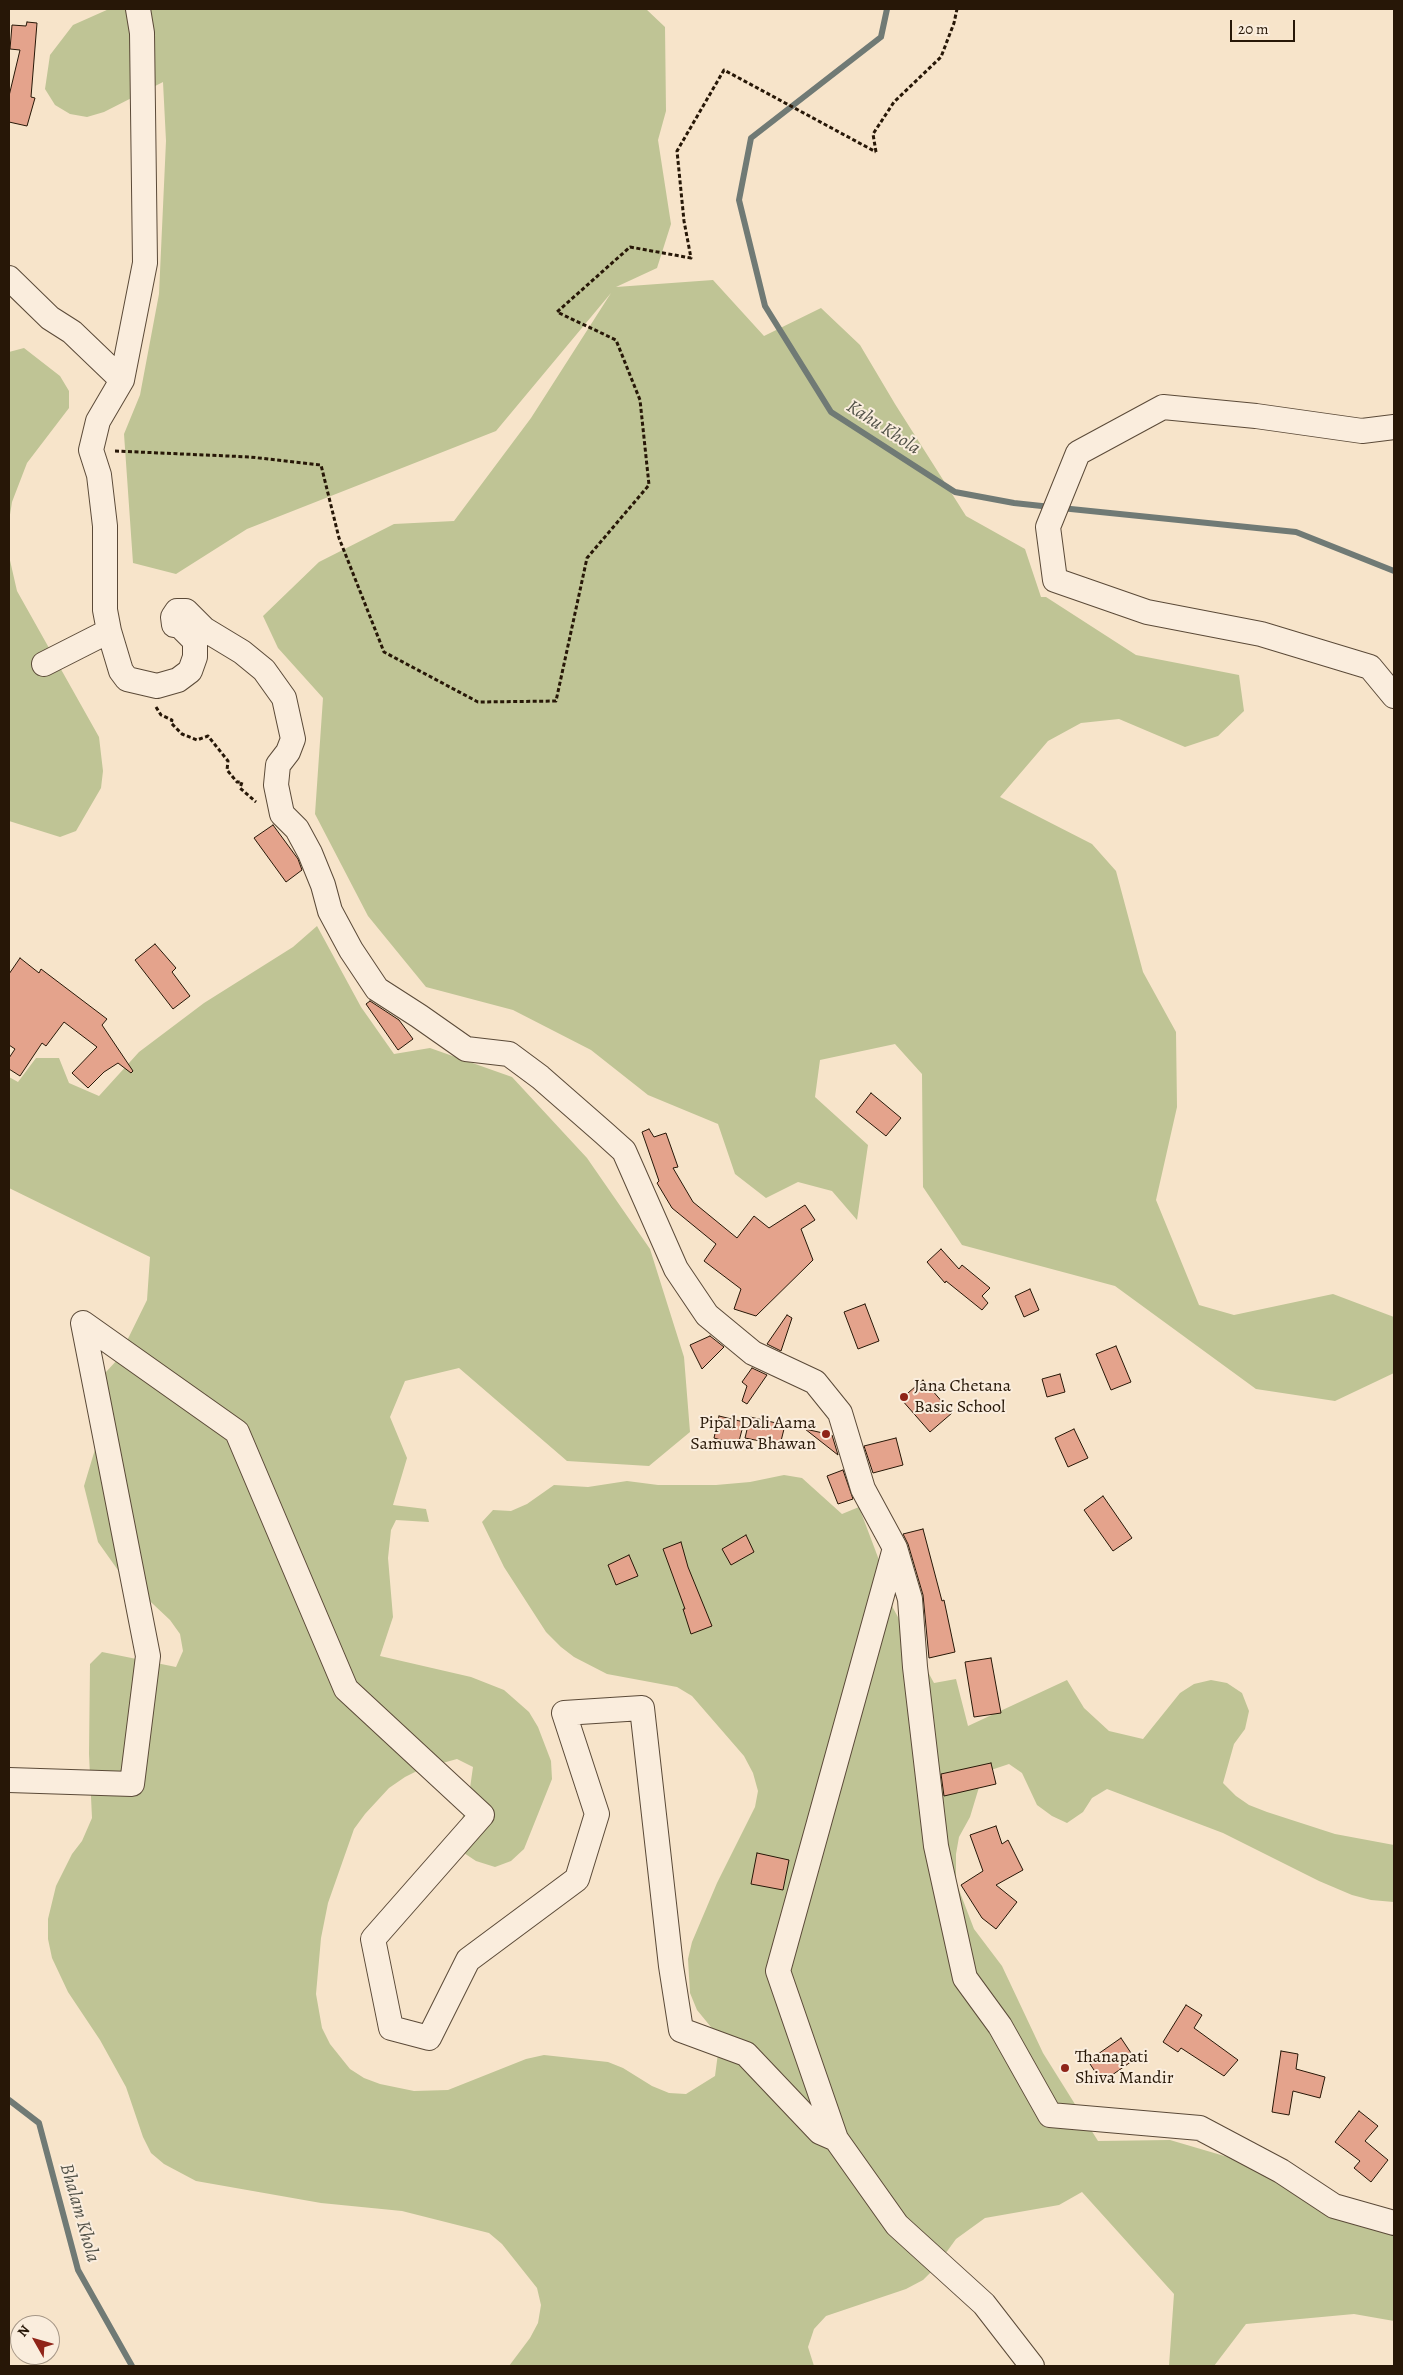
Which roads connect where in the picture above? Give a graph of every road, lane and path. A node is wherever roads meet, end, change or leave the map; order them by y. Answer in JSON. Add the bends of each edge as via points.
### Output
{"nodes":[{"id":1,"x":138,"y":9,"type":"edge"},
{"id":2,"x":957,"y":9,"type":"edge"},
{"id":3,"x":9,"y":278,"type":"edge"},
{"id":4,"x":122,"y":380,"type":"junction"},
{"id":5,"x":1394,"y":427,"type":"edge"},
{"id":6,"x":91,"y":450,"type":"junction"},
{"id":7,"x":109,"y":631,"type":"junction"},
{"id":8,"x":44,"y":664,"type":"dead end"},
{"id":9,"x":139,"y":682,"type":"junction"},
{"id":10,"x":1394,"y":696,"type":"edge"},
{"id":11,"x":282,"y":811,"type":"junction"},
{"id":12,"x":895,"y":1548,"type":"junction"},
{"id":13,"x":9,"y":1780,"type":"edge"},
{"id":14,"x":836,"y":2139,"type":"junction"},
{"id":15,"x":1394,"y":2223,"type":"edge"},
{"id":16,"x":1032,"y":2366,"type":"edge"}],
"edges":[{"from":1,"to":4,"type":"street","via":[[142,33],[145,263]]},
{"from":2,"to":6,"type":"path","via":[[941,57],[894,102],[873,134],[876,152],[724,70],[677,151],[691,258],[630,247],[558,312],[616,340],[640,400],[649,485],[587,558],[556,701],[478,702],[384,652],[339,538],[321,465],[250,457]]},
{"from":3,"to":4,"type":"street"},
{"from":4,"to":6,"type":"street","via":[[98,421]]},
{"from":5,"to":10,"type":"street","via":[[1362,431],[1164,407],[1078,454],[1048,527],[1056,580],[1147,612],[1262,634],[1370,667]]},
{"from":6,"to":7,"type":"street","via":[[99,475],[105,526],[105,610]]},
{"from":7,"to":8,"type":"street"},
{"from":7,"to":9,"type":"street","via":[[121,671],[127,679]]},
{"from":9,"to":11,"type":"path","via":[[161,715],[172,720],[171,723],[182,734],[197,740],[208,736],[217,745],[228,761],[227,770],[237,782],[242,782],[240,788],[246,795],[263,806],[272,802]]},
{"from":9,"to":11,"type":"street","via":[[157,686],[178,680],[190,671],[195,657],[195,641],[180,626],[174,625],[173,617],[177,611],[186,611],[204,629],[264,670],[284,698],[293,739],[278,765],[276,785]]},
{"from":11,"to":12,"type":"street","via":[[310,853],[330,911],[377,989],[466,1049],[509,1054],[624,1151],[676,1269],[707,1315],[753,1353],[815,1382],[840,1413],[863,1489]]},
{"from":12,"to":14,"type":"street","via":[[778,1971]]},
{"from":12,"to":15,"type":"street","via":[[910,1599],[936,1846],[965,1978],[1000,2026],[1050,2115],[1200,2128],[1281,2171],[1334,2206]]},
{"from":13,"to":14,"type":"street","via":[[132,1784],[148,1656],[84,1323],[237,1432],[346,1688],[482,1815],[373,1939],[391,2028],[429,2038],[468,1960],[577,1879],[597,1814],[564,1713],[642,1708],[671,1966],[682,2030],[746,2054],[820,2132]]},
{"from":14,"to":16,"type":"street","via":[[897,2225],[984,2304]]}]}
